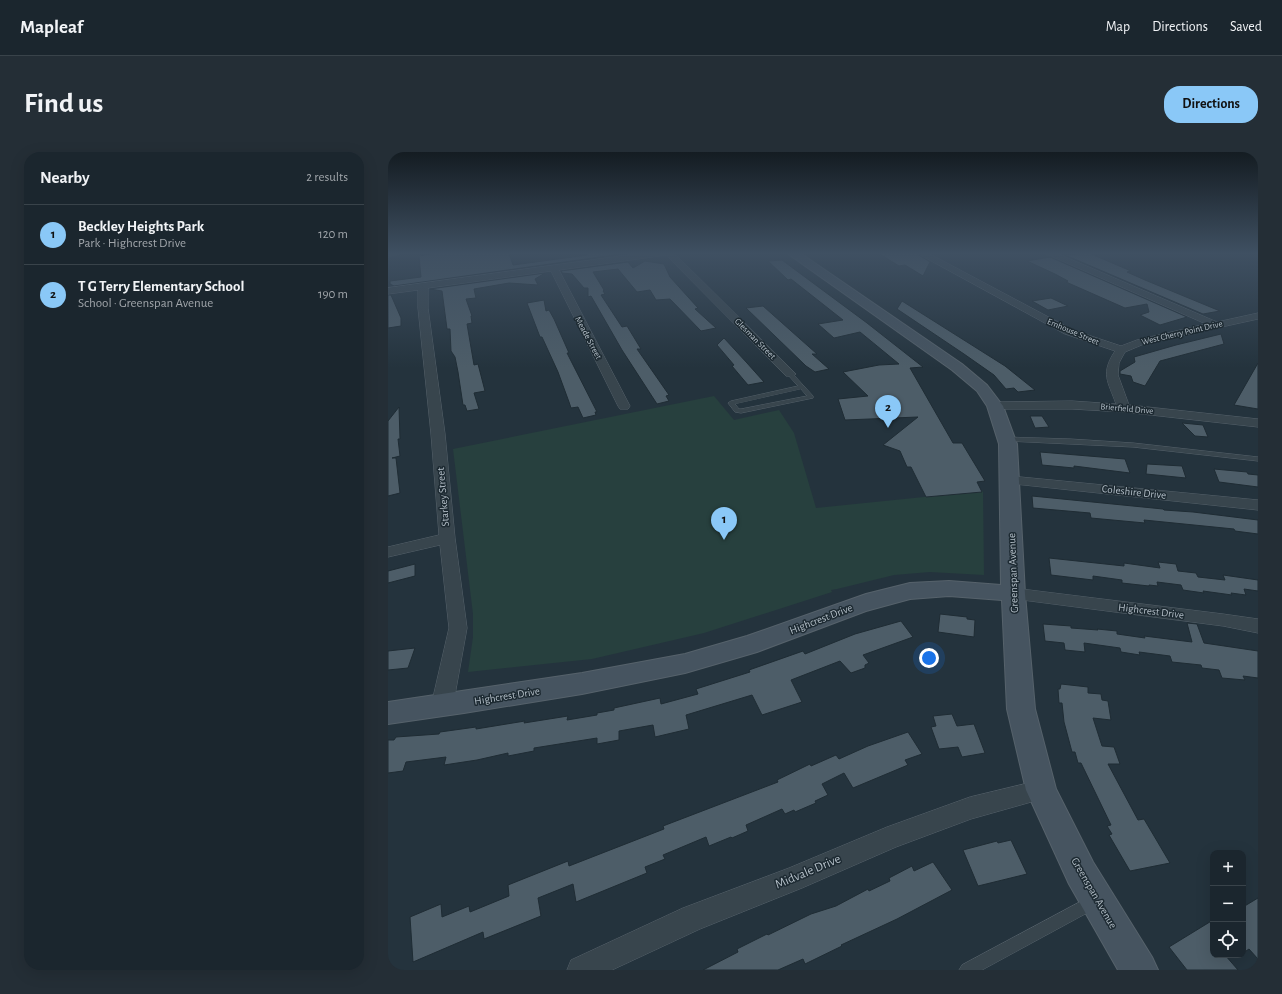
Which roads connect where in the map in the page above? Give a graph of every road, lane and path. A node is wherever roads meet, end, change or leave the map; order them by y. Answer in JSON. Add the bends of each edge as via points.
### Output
{"nodes":[{"id":1,"x":423,"y":291,"type":"edge"},
{"id":2,"x":565,"y":291,"type":"edge"},
{"id":3,"x":707,"y":291,"type":"edge"},
{"id":4,"x":848,"y":291,"type":"edge"},
{"id":5,"x":992,"y":291,"type":"edge"},
{"id":6,"x":1137,"y":291,"type":"edge"},
{"id":7,"x":1258,"y":316,"type":"edge"},
{"id":8,"x":1216,"y":325,"type":"junction"},
{"id":9,"x":1121,"y":350,"type":"junction"},
{"id":10,"x":790,"y":374,"type":"joint"},
{"id":11,"x":802,"y":387,"type":"junction"},
{"id":12,"x":624,"y":406,"type":"dead end"},
{"id":13,"x":995,"y":406,"type":"junction"},
{"id":14,"x":1124,"y":408,"type":"junction"},
{"id":15,"x":1258,"y":423,"type":"edge"},
{"id":16,"x":1007,"y":439,"type":"junction"},
{"id":17,"x":1258,"y":459,"type":"edge"},
{"id":18,"x":1010,"y":480,"type":"junction"},
{"id":19,"x":1258,"y":505,"type":"edge"},
{"id":20,"x":447,"y":538,"type":"junction"},
{"id":21,"x":388,"y":552,"type":"edge"},
{"id":22,"x":1013,"y":594,"type":"junction"},
{"id":23,"x":1258,"y":626,"type":"edge"},
{"id":24,"x":442,"y":706,"type":"junction"},
{"id":25,"x":388,"y":713,"type":"edge"},
{"id":26,"x":1041,"y":790,"type":"junction"},
{"id":27,"x":1097,"y":900,"type":"junction"},
{"id":28,"x":581,"y":970,"type":"edge"},
{"id":29,"x":967,"y":970,"type":"edge"},
{"id":30,"x":1139,"y":970,"type":"edge"}],
"edges":[{"from":1,"to":20,"type":"street","name":"Starkey Street"},
{"from":2,"to":12,"type":"street","name":"Meade Street"},
{"from":3,"to":10,"type":"street","name":"Glesman Street"},
{"from":4,"to":13,"type":"street","name":"Greenspan Avenue","via":[[957,366],[982,388]]},
{"from":5,"to":9,"type":"street","name":"Emhouse Street","via":[[1063,329]]},
{"from":6,"to":8,"type":"street"},
{"from":7,"to":8,"type":"street","name":"West Cherry Point Drive"},
{"from":8,"to":9,"type":"street","name":"West Cherry Point Drive","via":[[1141,342]]},
{"from":9,"to":14,"type":"street","via":[[1113,363],[1112,375]]},
{"from":10,"to":11,"type":"lane"},
{"from":11,"to":11,"type":"lane","via":[[734,401],[731,403],[741,412],[811,397]]},
{"from":13,"to":14,"type":"street","name":"Brierfield Drive","via":[[1072,405]]},
{"from":13,"to":16,"type":"street","name":"Greenspan Avenue"},
{"from":14,"to":15,"type":"street","name":"Brierfield Drive"},
{"from":16,"to":17,"type":"lane","via":[[1096,442],[1211,452]]},
{"from":16,"to":18,"type":"street","name":"Greenspan Avenue"},
{"from":18,"to":19,"type":"street","name":"Coleshire Drive"},
{"from":18,"to":22,"type":"street","name":"Greenspan Avenue"},
{"from":20,"to":21,"type":"street"},
{"from":20,"to":24,"type":"street","name":"Starkey Street","via":[[458,628]]},
{"from":22,"to":23,"type":"street","name":"Highcrest Drive"},
{"from":22,"to":24,"type":"street","name":"Highcrest Drive","via":[[944,589],[886,596],[828,615],[773,638],[705,658],[577,685]]},
{"from":22,"to":26,"type":"street","name":"Greenspan Avenue","via":[[1021,709]]},
{"from":24,"to":25,"type":"street","name":"Highcrest Drive"},
{"from":26,"to":27,"type":"street","name":"Greenspan Avenue","via":[[1081,873]]},
{"from":26,"to":28,"type":"street","name":"Midvale Drive","via":[[970,808],[887,839],[693,918]]},
{"from":27,"to":29,"type":"lane"},
{"from":27,"to":30,"type":"street","name":"Greenspan Avenue"}]}
